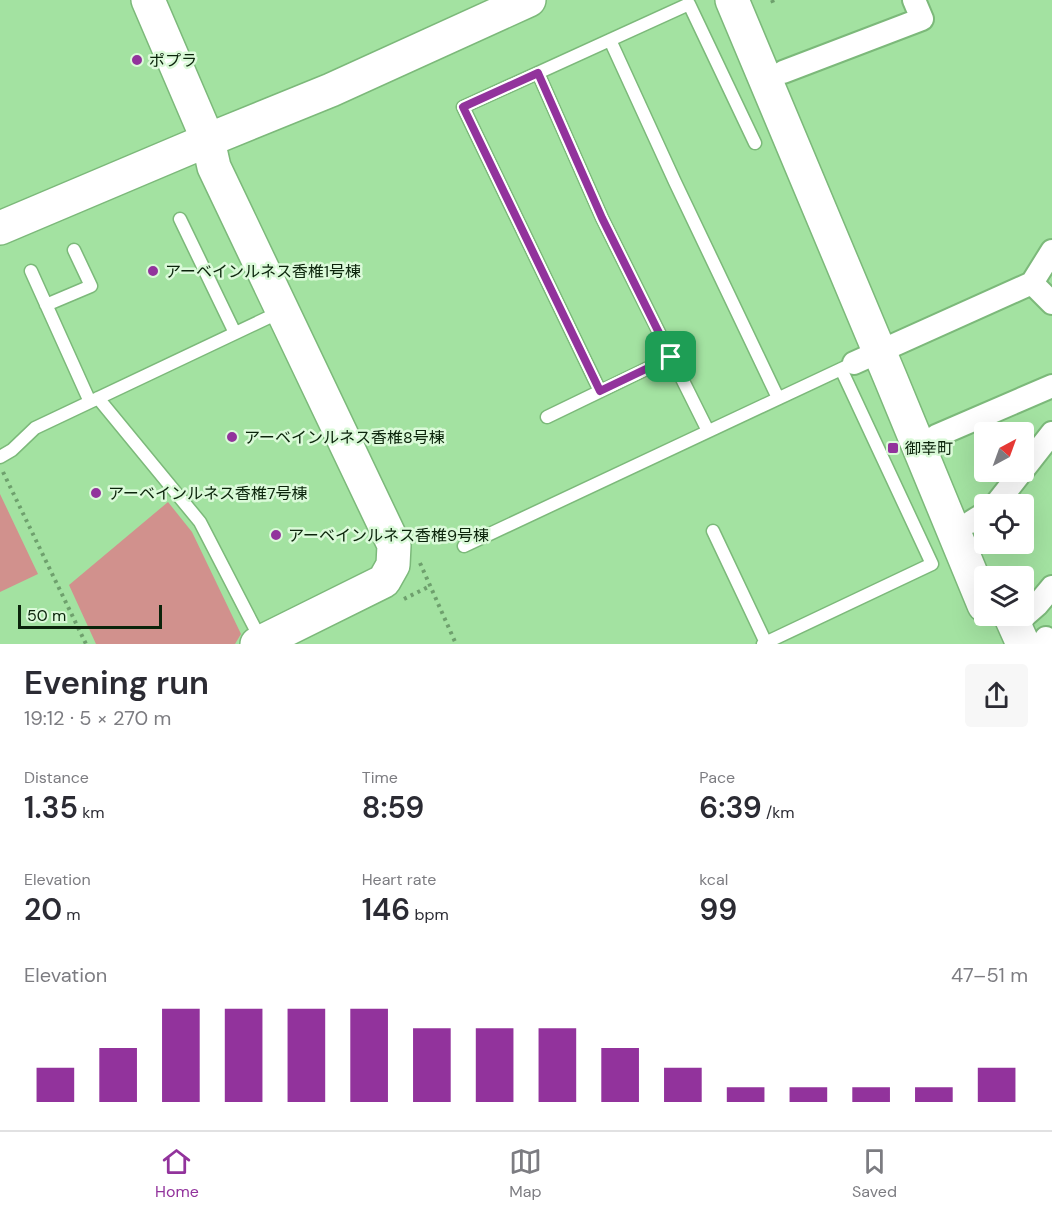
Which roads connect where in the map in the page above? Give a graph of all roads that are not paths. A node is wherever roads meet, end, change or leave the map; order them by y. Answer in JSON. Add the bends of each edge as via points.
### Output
{"nodes":[{"id":1,"x":148,"y":0,"type":"edge"},
{"id":2,"x":529,"y":0,"type":"edge"},
{"id":3,"x":732,"y":0,"type":"edge"},
{"id":4,"x":914,"y":0,"type":"edge"},
{"id":5,"x":764,"y":3,"type":"edge"},
{"id":6,"x":610,"y":40,"type":"junction"},
{"id":7,"x":783,"y":72,"type":"junction"},
{"id":8,"x":538,"y":73,"type":"junction"},
{"id":9,"x":208,"y":140,"type":"junction"},
{"id":10,"x":754,"y":143,"type":"dead end"},
{"id":11,"x":180,"y":219,"type":"dead end"},
{"id":12,"x":0,"y":228,"type":"edge"},
{"id":13,"x":74,"y":250,"type":"dead end"},
{"id":14,"x":1052,"y":251,"type":"edge"},
{"id":15,"x":31,"y":271,"type":"dead end"},
{"id":16,"x":1032,"y":283,"type":"junction"},
{"id":17,"x":1052,"y":303,"type":"edge"},
{"id":18,"x":46,"y":305,"type":"junction"},
{"id":19,"x":282,"y":311,"type":"junction"},
{"id":20,"x":235,"y":333,"type":"junction"},
{"id":21,"x":671,"y":357,"type":"junction"},
{"id":22,"x":868,"y":357,"type":"junction"},
{"id":23,"x":1052,"y":386,"type":"edge"},
{"id":24,"x":600,"y":391,"type":"junction"},
{"id":25,"x":778,"y":398,"type":"junction"},
{"id":26,"x":94,"y":400,"type":"junction"},
{"id":27,"x":547,"y":417,"type":"dead end"},
{"id":28,"x":708,"y":431,"type":"junction"},
{"id":29,"x":1052,"y":433,"type":"edge"},
{"id":30,"x":936,"y":436,"type":"junction"},
{"id":31,"x":1034,"y":455,"type":"edge"},
{"id":32,"x":0,"y":457,"type":"edge"},
{"id":33,"x":1011,"y":482,"type":"edge"},
{"id":34,"x":1001,"y":494,"type":"edge"},
{"id":35,"x":974,"y":497,"type":"edge"},
{"id":36,"x":713,"y":531,"type":"dead end"},
{"id":37,"x":464,"y":546,"type":"dead end"},
{"id":38,"x":974,"y":584,"type":"edge"},
{"id":39,"x":1052,"y":587,"type":"edge"},
{"id":40,"x":1018,"y":632,"type":"edge"},
{"id":41,"x":259,"y":643,"type":"edge"},
{"id":42,"x":764,"y":643,"type":"edge"}],
"edges":[{"from":1,"to":9,"type":"street"},
{"from":2,"to":9,"type":"street","via":[[331,90]]},
{"from":3,"to":22,"type":"street"},
{"from":4,"to":7,"type":"street","via":[[922,19]]},
{"from":5,"to":7,"type":"street"},
{"from":6,"to":8,"type":"lane"},
{"from":6,"to":10,"type":"lane","via":[[690,4]]},
{"from":6,"to":25,"type":"lane"},
{"from":7,"to":22,"type":"street"},
{"from":8,"to":21,"type":"lane","via":[[602,218]]},
{"from":8,"to":24,"type":"lane","via":[[463,107]]},
{"from":9,"to":12,"type":"street"},
{"from":9,"to":19,"type":"street","via":[[214,168]]},
{"from":11,"to":20,"type":"lane"},
{"from":13,"to":18,"type":"lane","via":[[91,286]]},
{"from":14,"to":16,"type":"street"},
{"from":15,"to":18,"type":"lane"},
{"from":16,"to":17,"type":"street"},
{"from":16,"to":22,"type":"street"},
{"from":18,"to":26,"type":"lane"},
{"from":19,"to":20,"type":"lane"},
{"from":19,"to":41,"type":"street","via":[[394,545],[393,565],[384,581]]},
{"from":20,"to":26,"type":"lane"},
{"from":21,"to":24,"type":"lane"},
{"from":21,"to":28,"type":"lane"},
{"from":22,"to":25,"type":"lane"},
{"from":22,"to":30,"type":"street"},
{"from":22,"to":38,"type":"street"},
{"from":22,"to":42,"type":"lane","via":[[932,564]]},
{"from":23,"to":30,"type":"street"},
{"from":24,"to":27,"type":"lane"},
{"from":25,"to":28,"type":"lane"},
{"from":26,"to":32,"type":"lane","via":[[35,428]]},
{"from":26,"to":41,"type":"lane","via":[[200,522]]},
{"from":28,"to":37,"type":"lane"},
{"from":29,"to":31,"type":"street"},
{"from":30,"to":35,"type":"street"},
{"from":33,"to":34,"type":"street"},
{"from":36,"to":42,"type":"lane"},
{"from":39,"to":40,"type":"street"}]}
